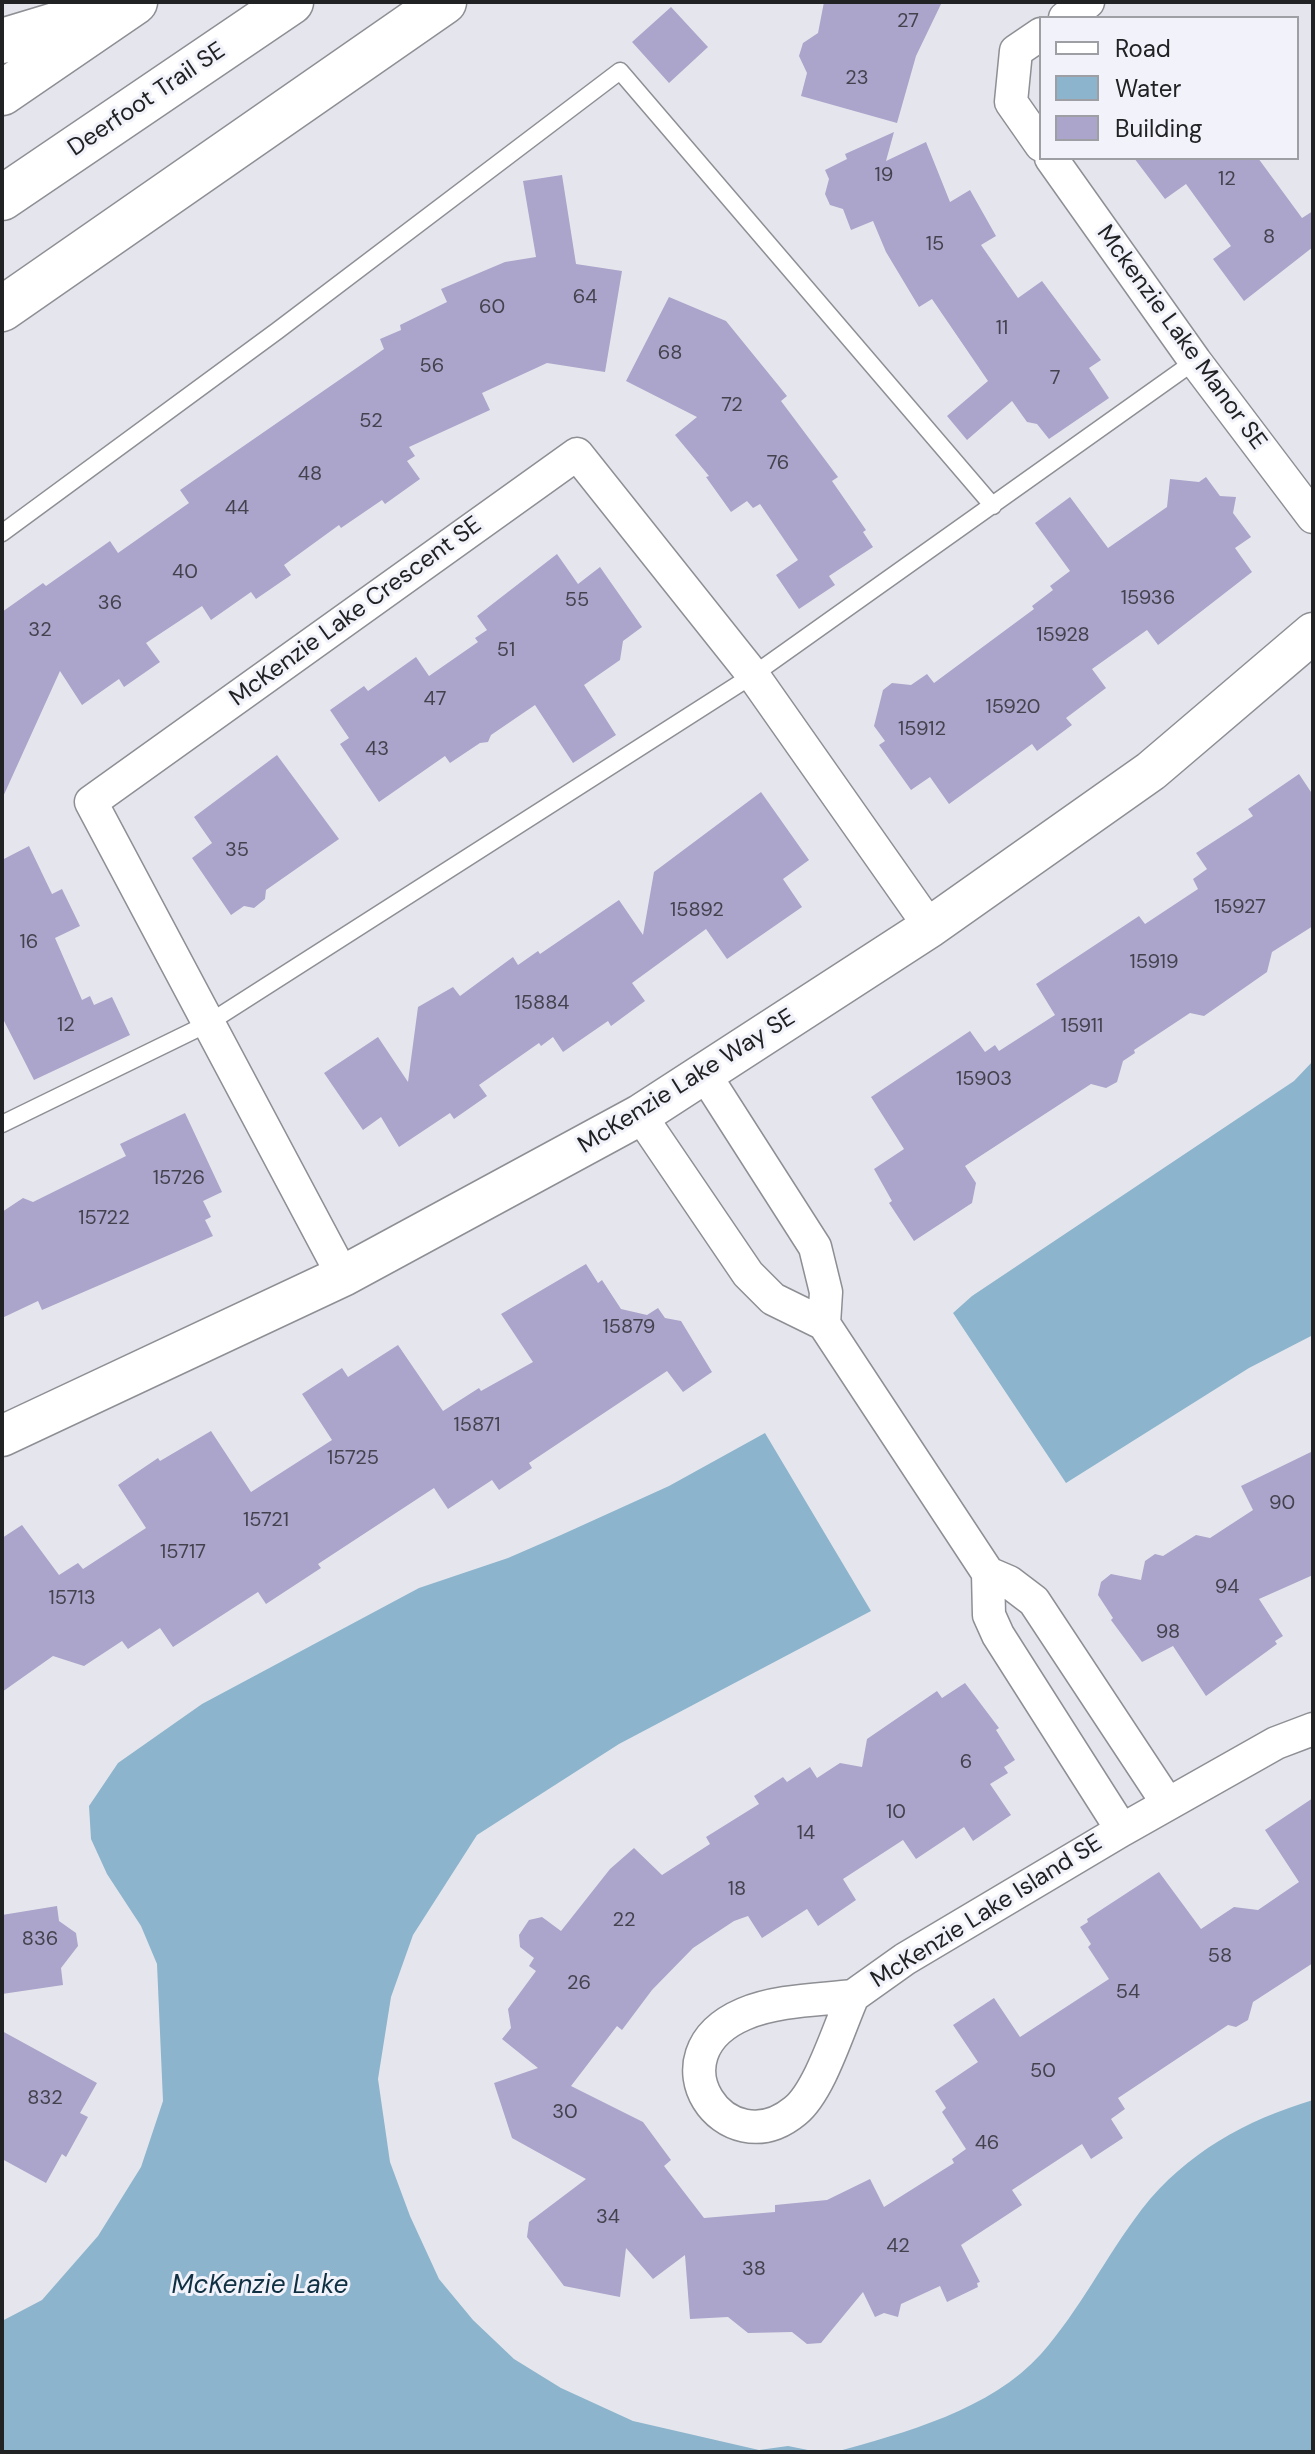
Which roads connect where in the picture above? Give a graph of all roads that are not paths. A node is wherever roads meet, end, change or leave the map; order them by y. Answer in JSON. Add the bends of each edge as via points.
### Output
{"nodes":[{"id":1,"x":134,"y":2,"type":"edge"},
{"id":2,"x":291,"y":2,"type":"edge"},
{"id":3,"x":444,"y":2,"type":"edge"},
{"id":4,"x":1088,"y":2,"type":"edge"},
{"id":5,"x":1068,"y":16,"type":"edge"},
{"id":6,"x":1039,"y":35,"type":"edge"},
{"id":7,"x":2,"y":41,"type":"edge"},
{"id":8,"x":2,"y":93,"type":"edge"},
{"id":9,"x":1039,"y":142,"type":"edge"},
{"id":10,"x":1052,"y":160,"type":"edge"},
{"id":11,"x":2,"y":198,"type":"edge"},
{"id":12,"x":2,"y":309,"type":"edge"},
{"id":13,"x":1195,"y":361,"type":"junction"},
{"id":14,"x":993,"y":506,"type":"junction"},
{"id":15,"x":1313,"y":517,"type":"edge"},
{"id":16,"x":2,"y":533,"type":"edge"},
{"id":17,"x":1313,"y":633,"type":"edge"},
{"id":18,"x":753,"y":675,"type":"junction"},
{"id":19,"x":930,"y":927,"type":"junction"},
{"id":20,"x":207,"y":1024,"type":"junction"},
{"id":21,"x":705,"y":1075,"type":"junction"},
{"id":22,"x":640,"y":1115,"type":"junction"},
{"id":23,"x":2,"y":1124,"type":"edge"},
{"id":24,"x":343,"y":1276,"type":"junction"},
{"id":25,"x":824,"y":1324,"type":"junction"},
{"id":26,"x":2,"y":1436,"type":"edge"},
{"id":27,"x":988,"y":1573,"type":"junction"},
{"id":28,"x":1311,"y":1726,"type":"edge"},
{"id":29,"x":1168,"y":1804,"type":"junction"},
{"id":30,"x":1122,"y":1830,"type":"junction"},
{"id":31,"x":853,"y":1996,"type":"junction"}],
"edges":[{"from":1,"to":7,"type":"highway"},
{"from":1,"to":8,"type":"highway"},
{"from":2,"to":11,"type":"highway","name":"Deerfoot Trail SE"},
{"from":3,"to":12,"type":"highway"},
{"from":4,"to":5,"type":"street"},
{"from":6,"to":9,"type":"street","via":[[1016,51],[1011,102]]},
{"from":10,"to":13,"type":"street","name":"Mckenzie Lake Manor SE"},
{"from":13,"to":14,"type":"lane"},
{"from":13,"to":15,"type":"street","name":"Mckenzie Lake Manor SE"},
{"from":14,"to":16,"type":"lane","via":[[620,71]]},
{"from":14,"to":18,"type":"lane"},
{"from":17,"to":19,"type":"street","name":"McKenzie Lake Way SE","via":[[1151,771]]},
{"from":18,"to":19,"type":"street","name":"McKenzie Lake Crescent SE"},
{"from":18,"to":20,"type":"lane"},
{"from":18,"to":20,"type":"street","name":"McKenzie Lake Crescent SE","via":[[577,454],[91,802]]},
{"from":19,"to":21,"type":"street","name":"McKenzie Lake Way SE"},
{"from":20,"to":23,"type":"lane"},
{"from":20,"to":24,"type":"street","name":"McKenzie Lake Crescent SE"},
{"from":21,"to":22,"type":"street","name":"McKenzie Lake Way SE"},
{"from":21,"to":25,"type":"street","via":[[815,1247],[826,1292]]},
{"from":22,"to":24,"type":"street","name":"McKenzie Lake Way SE"},
{"from":22,"to":25,"type":"street","via":[[748,1274],[773,1299]]},
{"from":24,"to":26,"type":"street","name":"McKenzie Lake Way SE"},
{"from":25,"to":27,"type":"street"},
{"from":27,"to":29,"type":"street","via":[[1034,1601]]},
{"from":27,"to":30,"type":"street","name":"McKenzie Lake Island SE","via":[[989,1615],[998,1635]]},
{"from":28,"to":29,"type":"street","name":"McKenzie Lake Island SE"},
{"from":29,"to":30,"type":"street","name":"McKenzie Lake Island SE"},
{"from":30,"to":31,"type":"street","name":"McKenzie Lake Island SE","via":[[915,1953]]},
{"from":31,"to":31,"type":"street","name":"McKenzie Lake Island SE","via":[[760,2009],[720,2028],[698,2064],[708,2103],[727,2120],[745,2125],[770,2123],[794,2113],[811,2090]]}]}
